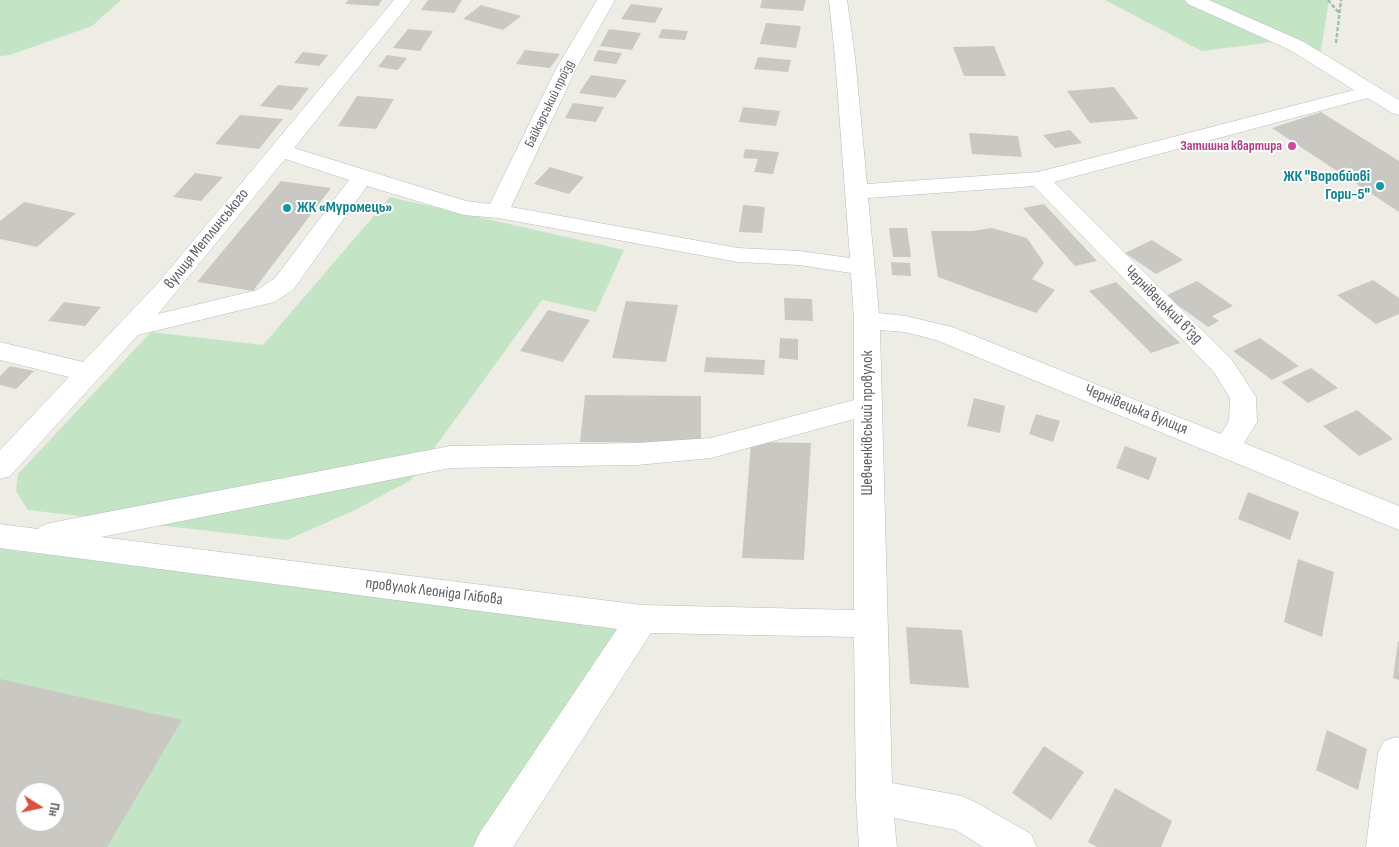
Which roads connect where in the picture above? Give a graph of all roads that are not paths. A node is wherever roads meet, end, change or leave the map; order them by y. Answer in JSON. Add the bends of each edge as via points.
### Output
{"nodes":[{"id":1,"x":402,"y":0,"type":"edge"},
{"id":2,"x":606,"y":0,"type":"edge"},
{"id":3,"x":838,"y":0,"type":"edge"},
{"id":4,"x":1194,"y":0,"type":"edge"},
{"id":5,"x":1368,"y":92,"type":"junction"},
{"id":6,"x":1399,"y":109,"type":"edge"},
{"id":7,"x":279,"y":150,"type":"junction"},
{"id":8,"x":362,"y":177,"type":"junction"},
{"id":9,"x":1039,"y":179,"type":"junction"},
{"id":10,"x":856,"y":191,"type":"junction"},
{"id":11,"x":498,"y":211,"type":"junction"},
{"id":12,"x":863,"y":268,"type":"junction"},
{"id":13,"x":867,"y":320,"type":"junction"},
{"id":14,"x":130,"y":329,"type":"junction"},
{"id":15,"x":0,"y":351,"type":"edge"},
{"id":16,"x":89,"y":373,"type":"junction"},
{"id":17,"x":868,"y":406,"type":"junction"},
{"id":18,"x":1227,"y":447,"type":"junction"},
{"id":19,"x":0,"y":468,"type":"edge"},
{"id":20,"x":1399,"y":518,"type":"edge"},
{"id":21,"x":13,"y":537,"type":"edge"},
{"id":22,"x":642,"y":619,"type":"junction"},
{"id":23,"x":870,"y":624,"type":"junction"},
{"id":24,"x":1396,"y":753,"type":"dead end"},
{"id":25,"x":874,"y":797,"type":"junction"},
{"id":26,"x":492,"y":847,"type":"edge"},
{"id":27,"x":878,"y":847,"type":"edge"},
{"id":28,"x":1018,"y":847,"type":"edge"},
{"id":29,"x":1385,"y":847,"type":"edge"}],
"edges":[{"from":1,"to":7,"type":"street","name":"вулиця Метлинського"},
{"from":2,"to":11,"type":"street","name":"Байкарський проїзд","via":[[566,69]]},
{"from":3,"to":10,"type":"street","name":"Шевченківський провулок"},
{"from":4,"to":5,"type":"street","via":[[1297,46]]},
{"from":5,"to":6,"type":"street"},
{"from":5,"to":9,"type":"street"},
{"from":7,"to":8,"type":"street"},
{"from":7,"to":14,"type":"street","name":"вулиця Метлинського","via":[[167,289]]},
{"from":8,"to":11,"type":"street","via":[[464,208]]},
{"from":8,"to":14,"type":"street","via":[[284,284],[265,296]]},
{"from":9,"to":10,"type":"street"},
{"from":9,"to":18,"type":"street","name":"Чернівецький вʼїзд","via":[[1223,366],[1243,397],[1244,422]]},
{"from":10,"to":12,"type":"street","name":"Шевченківський провулок"},
{"from":11,"to":12,"type":"street","via":[[738,255],[799,258]]},
{"from":12,"to":13,"type":"street","name":"Шевченківський провулок"},
{"from":13,"to":17,"type":"street","name":"Шевченківський провулок"},
{"from":13,"to":18,"type":"street","name":"Чернівецька вулиця","via":[[905,324],[942,333]]},
{"from":14,"to":16,"type":"street","name":"вулиця Метлинського"},
{"from":15,"to":16,"type":"street"},
{"from":16,"to":19,"type":"street","name":"вулиця Метлинського"},
{"from":17,"to":21,"type":"street","via":[[711,448],[637,454],[450,458]]},
{"from":17,"to":23,"type":"street","name":"Шевченківський провулок"},
{"from":18,"to":20,"type":"street","name":"Чернівецька вулиця"},
{"from":21,"to":22,"type":"street","name":"провулок Леоніда Глібова"},
{"from":22,"to":23,"type":"street","name":"провулок Леоніда Глібова"},
{"from":22,"to":26,"type":"street"},
{"from":23,"to":25,"type":"street","name":"Шевченківський провулок"},
{"from":24,"to":29,"type":"street"},
{"from":25,"to":27,"type":"street","name":"Шевченківський провулок"},
{"from":25,"to":28,"type":"street","via":[[962,814]]}]}
